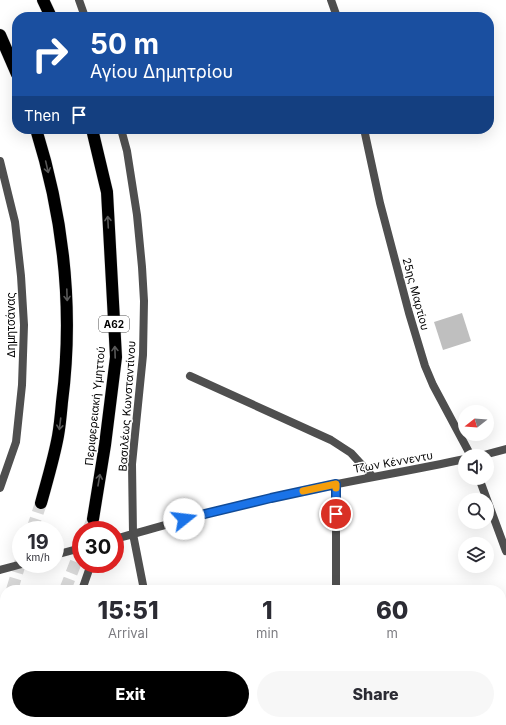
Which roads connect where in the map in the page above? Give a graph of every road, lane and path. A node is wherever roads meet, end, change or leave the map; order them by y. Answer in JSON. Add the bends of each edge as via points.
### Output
{"nodes":[{"id":1,"x":43,"y":0,"type":"edge"},
{"id":2,"x":79,"y":0,"type":"edge"},
{"id":3,"x":331,"y":0,"type":"edge"},
{"id":4,"x":49,"y":12,"type":"edge"},
{"id":5,"x":83,"y":12,"type":"edge"},
{"id":6,"x":335,"y":12,"type":"edge"},
{"id":7,"x":0,"y":35,"type":"edge"},
{"id":8,"x":12,"y":63,"type":"edge"},
{"id":9,"x":38,"y":134,"type":"edge"},
{"id":10,"x":93,"y":134,"type":"edge"},
{"id":11,"x":122,"y":134,"type":"edge"},
{"id":12,"x":365,"y":134,"type":"edge"},
{"id":13,"x":0,"y":160,"type":"edge"},
{"id":14,"x":190,"y":376,"type":"dead end"},
{"id":15,"x":467,"y":449,"type":"edge"},
{"id":16,"x":506,"y":450,"type":"edge"},
{"id":17,"x":494,"y":453,"type":"edge"},
{"id":18,"x":458,"y":460,"type":"edge"},
{"id":19,"x":373,"y":477,"type":"junction"},
{"id":20,"x":336,"y":484,"type":"junction"},
{"id":21,"x":482,"y":485,"type":"edge"},
{"id":22,"x":0,"y":488,"type":"edge"},
{"id":23,"x":41,"y":504,"type":"tunnel mouth"},
{"id":24,"x":93,"y":519,"type":"tunnel mouth"},
{"id":25,"x":133,"y":534,"type":"junction"},
{"id":26,"x":124,"y":536,"type":"edge"},
{"id":27,"x":506,"y":551,"type":"edge"},
{"id":28,"x":12,"y":567,"type":"edge"},
{"id":29,"x":0,"y":570,"type":"edge"},
{"id":30,"x":88,"y":573,"type":"edge"},
{"id":31,"x":84,"y":585,"type":"edge"},
{"id":32,"x":143,"y":585,"type":"edge"},
{"id":33,"x":336,"y":585,"type":"edge"}],
"edges":[{"from":1,"to":4,"type":"highway"},
{"from":2,"to":5,"type":"street"},
{"from":3,"to":6,"type":"street"},
{"from":7,"to":8,"type":"highway"},
{"from":9,"to":23,"type":"highway","one_way":true,"via":[[58,217],[67,292],[66,375],[58,435]]},
{"from":24,"to":10,"type":"highway","name":"Περιφερειακή Υμηττού","number":"Α62","one_way":true,"via":[[106,445],[116,357],[107,192]]},
{"from":11,"to":25,"type":"street","name":"Βασιλέως Κωνσταντίνου","via":[[137,214],[144,301],[143,355],[132,464]]},
{"from":12,"to":15,"type":"street","name":"25ης Μαρτίου","via":[[380,203],[425,366]]},
{"from":13,"to":22,"type":"street","name":"Δημητσάνας","via":[[15,222],[24,325],[22,384],[16,442]]},
{"from":14,"to":19,"type":"street","via":[[331,440],[351,453]]},
{"from":16,"to":17,"type":"street"},
{"from":18,"to":19,"type":"street","name":"Τζων Κέννεντυ"},
{"from":19,"to":20,"type":"street","name":"Τζων Κέννεντυ"},
{"from":20,"to":25,"type":"street","name":"Τζων Κέννεντυ","via":[[210,512]]},
{"from":20,"to":33,"type":"street"},
{"from":21,"to":27,"type":"street"},
{"from":25,"to":26,"type":"street","name":"Τζων Κέννεντυ"},
{"from":25,"to":32,"type":"street","name":"Βασιλέως Κωνσταντίνου"},
{"from":28,"to":29,"type":"street"},
{"from":30,"to":31,"type":"street"}]}
